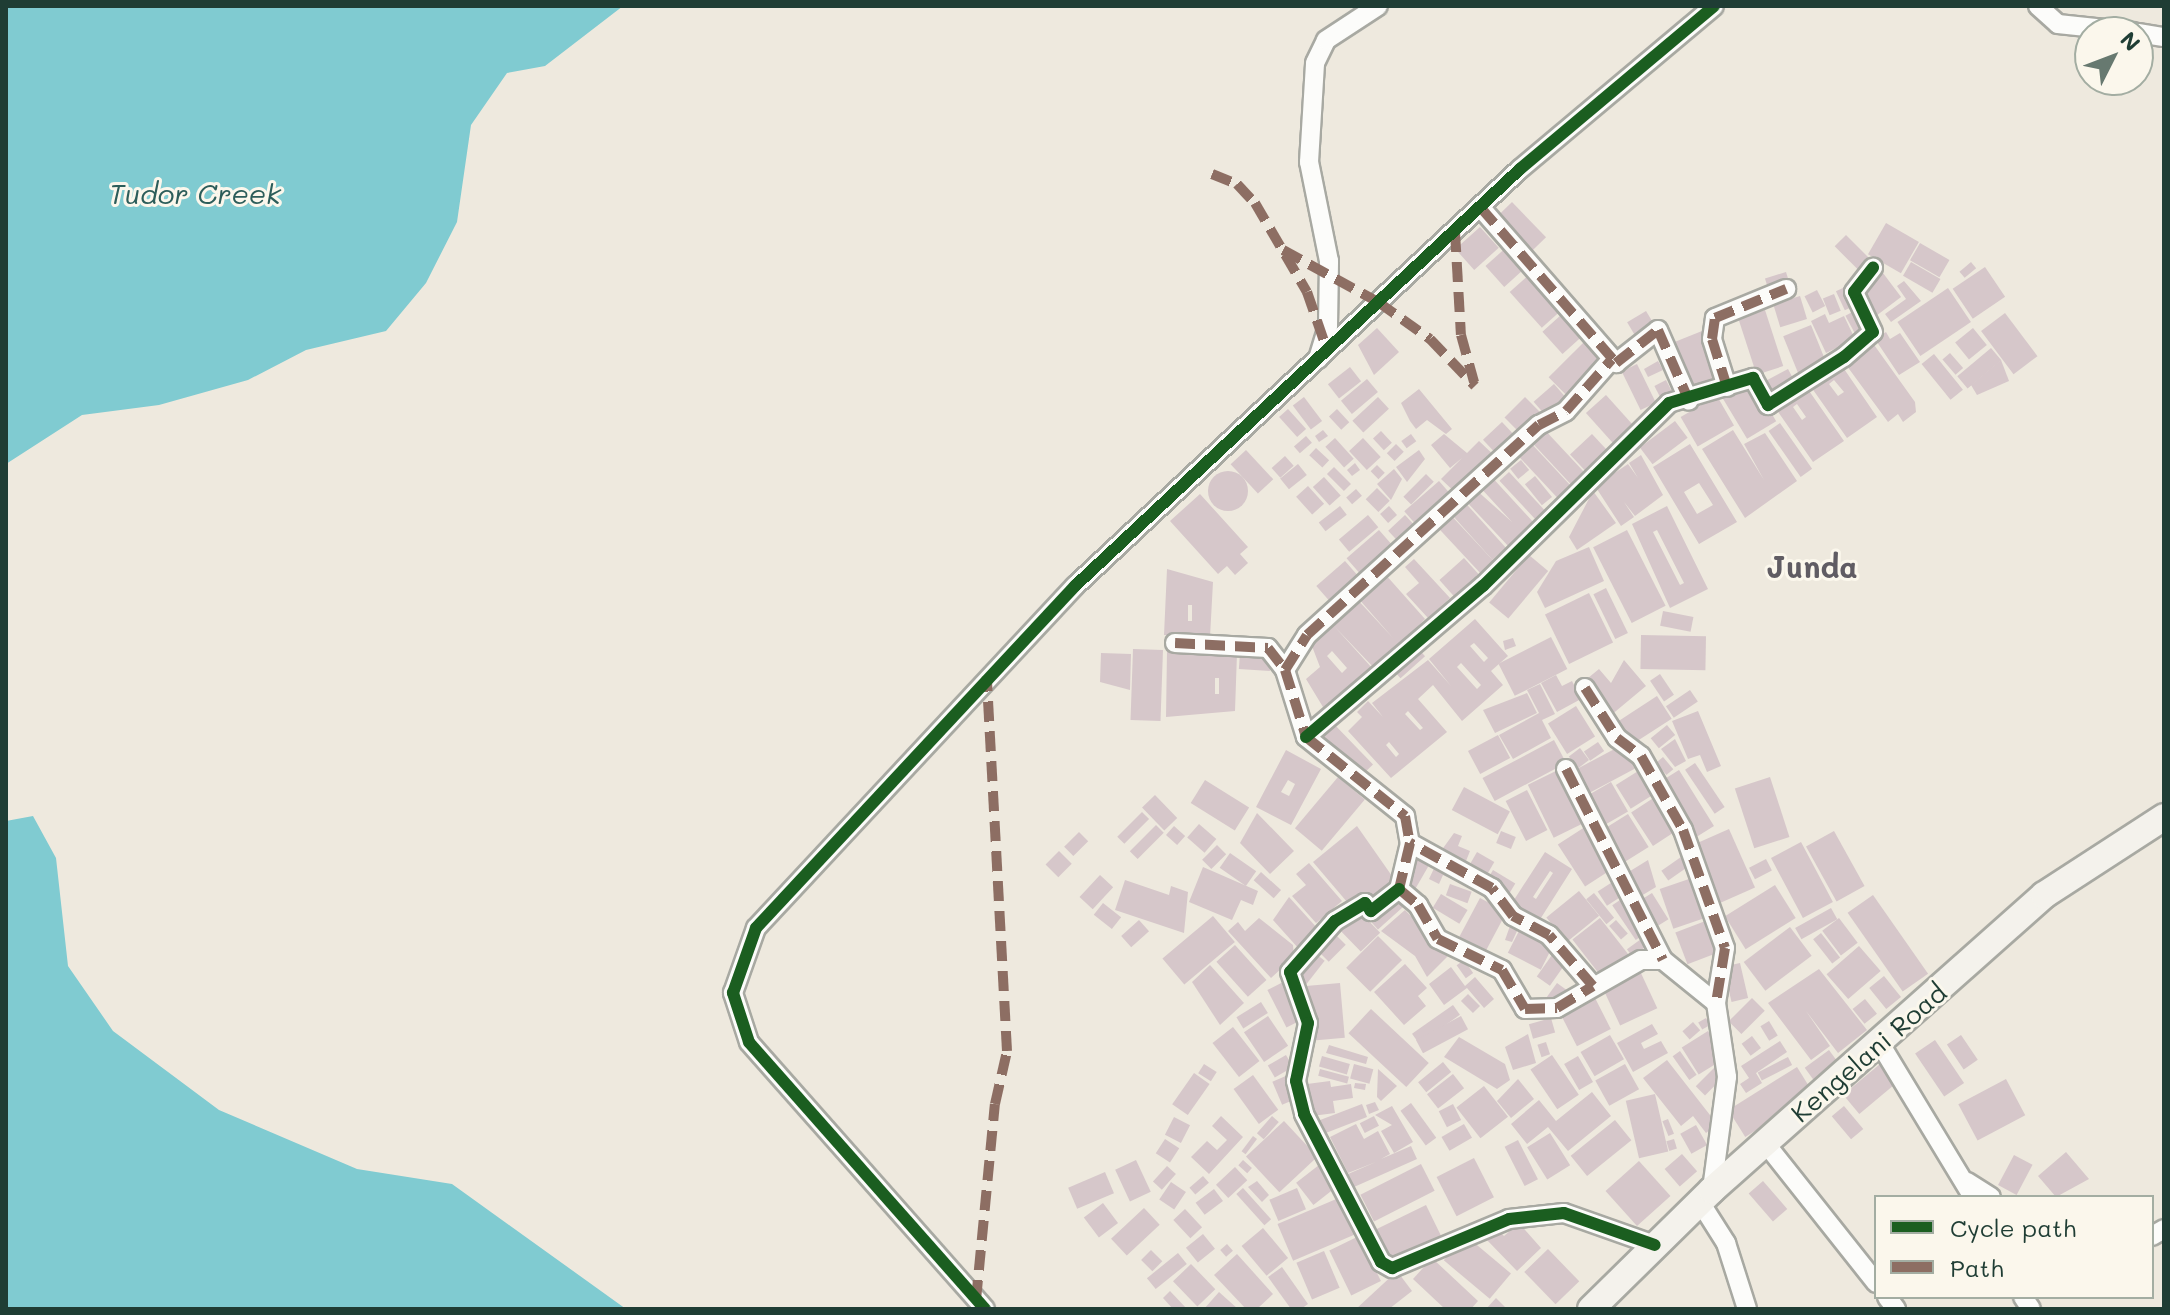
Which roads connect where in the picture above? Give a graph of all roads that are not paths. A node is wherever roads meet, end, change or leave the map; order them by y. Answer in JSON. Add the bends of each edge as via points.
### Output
{"nodes":[{"id":1,"x":1378,"y":6,"type":"edge"},
{"id":2,"x":1714,"y":6,"type":"edge"},
{"id":3,"x":2038,"y":6,"type":"edge"},
{"id":4,"x":2074,"y":26,"type":"edge"},
{"id":5,"x":1481,"y":208,"type":"junction"},
{"id":6,"x":1873,"y":268,"type":"dead end"},
{"id":7,"x":1786,"y":289,"type":"dead end"},
{"id":8,"x":1612,"y":359,"type":"junction"},
{"id":9,"x":1317,"y":361,"type":"junction"},
{"id":10,"x":1727,"y":387,"type":"junction"},
{"id":11,"x":1689,"y":401,"type":"junction"},
{"id":12,"x":1175,"y":643,"type":"dead end"},
{"id":13,"x":1285,"y":670,"type":"junction"},
{"id":14,"x":1585,"y":688,"type":"dead end"},
{"id":15,"x":1306,"y":737,"type":"junction"},
{"id":16,"x":1566,"y":769,"type":"dead end"},
{"id":17,"x":2164,"y":817,"type":"edge"},
{"id":18,"x":1410,"y":843,"type":"junction"},
{"id":19,"x":1399,"y":889,"type":"junction"},
{"id":20,"x":1663,"y":960,"type":"junction"},
{"id":21,"x":1593,"y":986,"type":"junction"},
{"id":22,"x":1716,"y":1003,"type":"junction"},
{"id":23,"x":1879,"y":1042,"type":"junction"},
{"id":24,"x":1766,"y":1144,"type":"junction"},
{"id":25,"x":1970,"y":1190,"type":"edge"},
{"id":26,"x":1706,"y":1196,"type":"junction"},
{"id":27,"x":1655,"y":1245,"type":"junction"},
{"id":28,"x":1874,"y":1280,"type":"edge"},
{"id":29,"x":985,"y":1309,"type":"edge"},
{"id":30,"x":1591,"y":1309,"type":"edge"},
{"id":31,"x":1747,"y":1309,"type":"edge"}],
"edges":[{"from":1,"to":9,"type":"street","via":[[1326,40],[1315,63],[1309,162],[1329,261],[1328,326]]},
{"from":2,"to":5,"type":"street"},
{"from":3,"to":4,"type":"street","via":[[2058,24]]},
{"from":5,"to":8,"type":"street"},
{"from":5,"to":9,"type":"street"},
{"from":6,"to":10,"type":"street","via":[[1854,292],[1873,332],[1844,357],[1768,405],[1753,378]]},
{"from":7,"to":10,"type":"street","via":[[1715,318],[1712,339]]},
{"from":8,"to":11,"type":"street","via":[[1658,330]]},
{"from":8,"to":13,"type":"street","via":[[1566,411],[1539,425],[1307,635]]},
{"from":9,"to":29,"type":"street","via":[[1075,586],[900,766],[780,895],[736,971],[735,1019],[757,1052]]},
{"from":10,"to":11,"type":"street"},
{"from":11,"to":15,"type":"street","via":[[1669,403],[1648,421],[1607,470],[1483,586]]},
{"from":12,"to":13,"type":"street","via":[[1268,648]]},
{"from":13,"to":15,"type":"street"},
{"from":14,"to":22,"type":"street","via":[[1617,738],[1641,756],[1683,830],[1725,948]]},
{"from":15,"to":18,"type":"street","via":[[1405,816]]},
{"from":16,"to":20,"type":"street"},
{"from":17,"to":23,"type":"main road","name":"Kengelani Road","via":[[2044,895]]},
{"from":18,"to":19,"type":"street"},
{"from":18,"to":21,"type":"street","via":[[1492,888],[1513,916],[1549,935]]},
{"from":19,"to":21,"type":"street","via":[[1438,939],[1502,970],[1525,1009],[1557,1008]]},
{"from":19,"to":27,"type":"street","via":[[1371,911],[1365,903],[1335,921],[1290,972],[1308,1023],[1296,1081],[1304,1114],[1381,1262],[1392,1268],[1509,1219],[1564,1213]]},
{"from":20,"to":21,"type":"street","via":[[1641,960]]},
{"from":20,"to":22,"type":"street"},
{"from":22,"to":26,"type":"street","via":[[1727,1077]]},
{"from":23,"to":24,"type":"main road","name":"Kengelani Road"},
{"from":23,"to":25,"type":"street"},
{"from":24,"to":26,"type":"main road","name":"Kengelani Road"},
{"from":24,"to":28,"type":"street"},
{"from":26,"to":27,"type":"main road","name":"Kengelani Road"},
{"from":26,"to":31,"type":"street"},
{"from":27,"to":30,"type":"main road","name":"Kengelani Road"}]}
